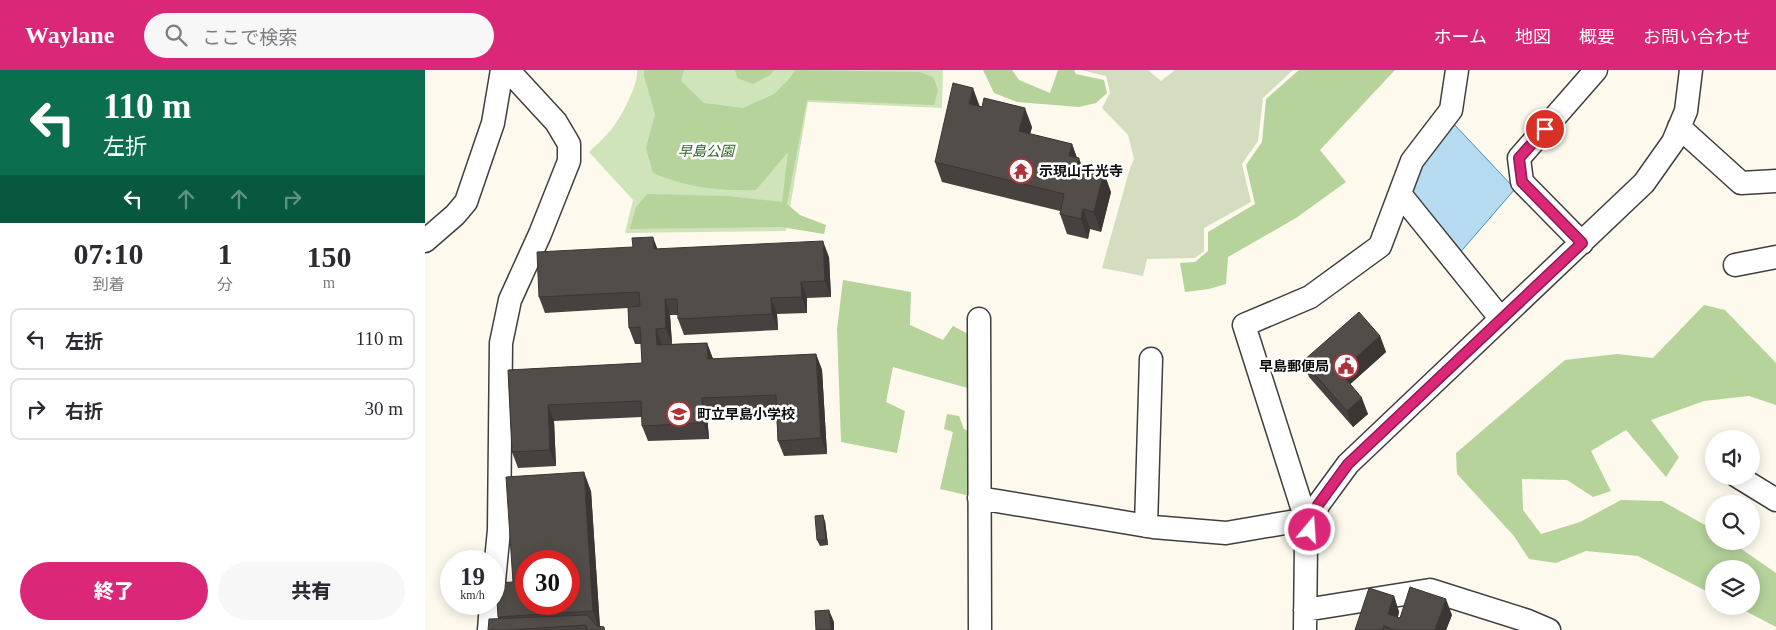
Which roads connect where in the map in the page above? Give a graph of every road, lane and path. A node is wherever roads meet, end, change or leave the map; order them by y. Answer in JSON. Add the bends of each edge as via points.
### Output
{"nodes":[{"id":1,"x":502,"y":70,"type":"edge"},
{"id":2,"x":508,"y":70,"type":"edge"},
{"id":3,"x":1457,"y":70,"type":"edge"},
{"id":4,"x":1596,"y":70,"type":"edge"},
{"id":5,"x":1691,"y":70,"type":"edge"},
{"id":6,"x":1679,"y":127,"type":"junction"},
{"id":7,"x":1776,"y":181,"type":"edge"},
{"id":8,"x":1400,"y":194,"type":"junction"},
{"id":9,"x":425,"y":240,"type":"edge"},
{"id":10,"x":1582,"y":243,"type":"junction"},
{"id":11,"x":1776,"y":257,"type":"edge"},
{"id":12,"x":1735,"y":265,"type":"dead end"},
{"id":13,"x":979,"y":319,"type":"dead end"},
{"id":14,"x":1501,"y":319,"type":"junction"},
{"id":15,"x":1151,"y":359,"type":"dead end"},
{"id":16,"x":1752,"y":485,"type":"edge"},
{"id":17,"x":979,"y":498,"type":"junction"},
{"id":18,"x":1776,"y":500,"type":"edge"},
{"id":19,"x":1310,"y":519,"type":"junction"},
{"id":20,"x":1146,"y":526,"type":"junction"},
{"id":21,"x":497,"y":550,"type":"edge"},
{"id":22,"x":490,"y":615,"type":"edge"},
{"id":23,"x":1305,"y":620,"type":"edge"},
{"id":24,"x":489,"y":630,"type":"edge"},
{"id":25,"x":979,"y":630,"type":"edge"},
{"id":26,"x":1549,"y":630,"type":"edge"}],
"edges":[{"from":1,"to":9,"type":"street","via":[[493,123],[466,202],[455,216]]},
{"from":2,"to":21,"type":"street","via":[[556,122],[569,144],[569,161],[510,300],[501,343]]},
{"from":3,"to":8,"type":"street","via":[[1451,110],[1412,161]]},
{"from":4,"to":10,"type":"street","via":[[1519,158],[1522,182]]},
{"from":5,"to":6,"type":"street","via":[[1686,110]]},
{"from":6,"to":7,"type":"street","via":[[1741,183]]},
{"from":6,"to":10,"type":"street","via":[[1673,142],[1644,183]]},
{"from":8,"to":14,"type":"street"},
{"from":8,"to":19,"type":"street","via":[[1380,246],[1310,297],[1244,326]]},
{"from":10,"to":14,"type":"street"},
{"from":11,"to":12,"type":"street"},
{"from":13,"to":17,"type":"street"},
{"from":14,"to":19,"type":"street","via":[[1348,464]]},
{"from":15,"to":20,"type":"street"},
{"from":16,"to":18,"type":"street"},
{"from":17,"to":20,"type":"street"},
{"from":17,"to":25,"type":"street"},
{"from":19,"to":20,"type":"street","via":[[1225,533]]},
{"from":19,"to":23,"type":"street","via":[[1306,542]]},
{"from":22,"to":24,"type":"street"},
{"from":23,"to":26,"type":"street","via":[[1430,590]]}]}
